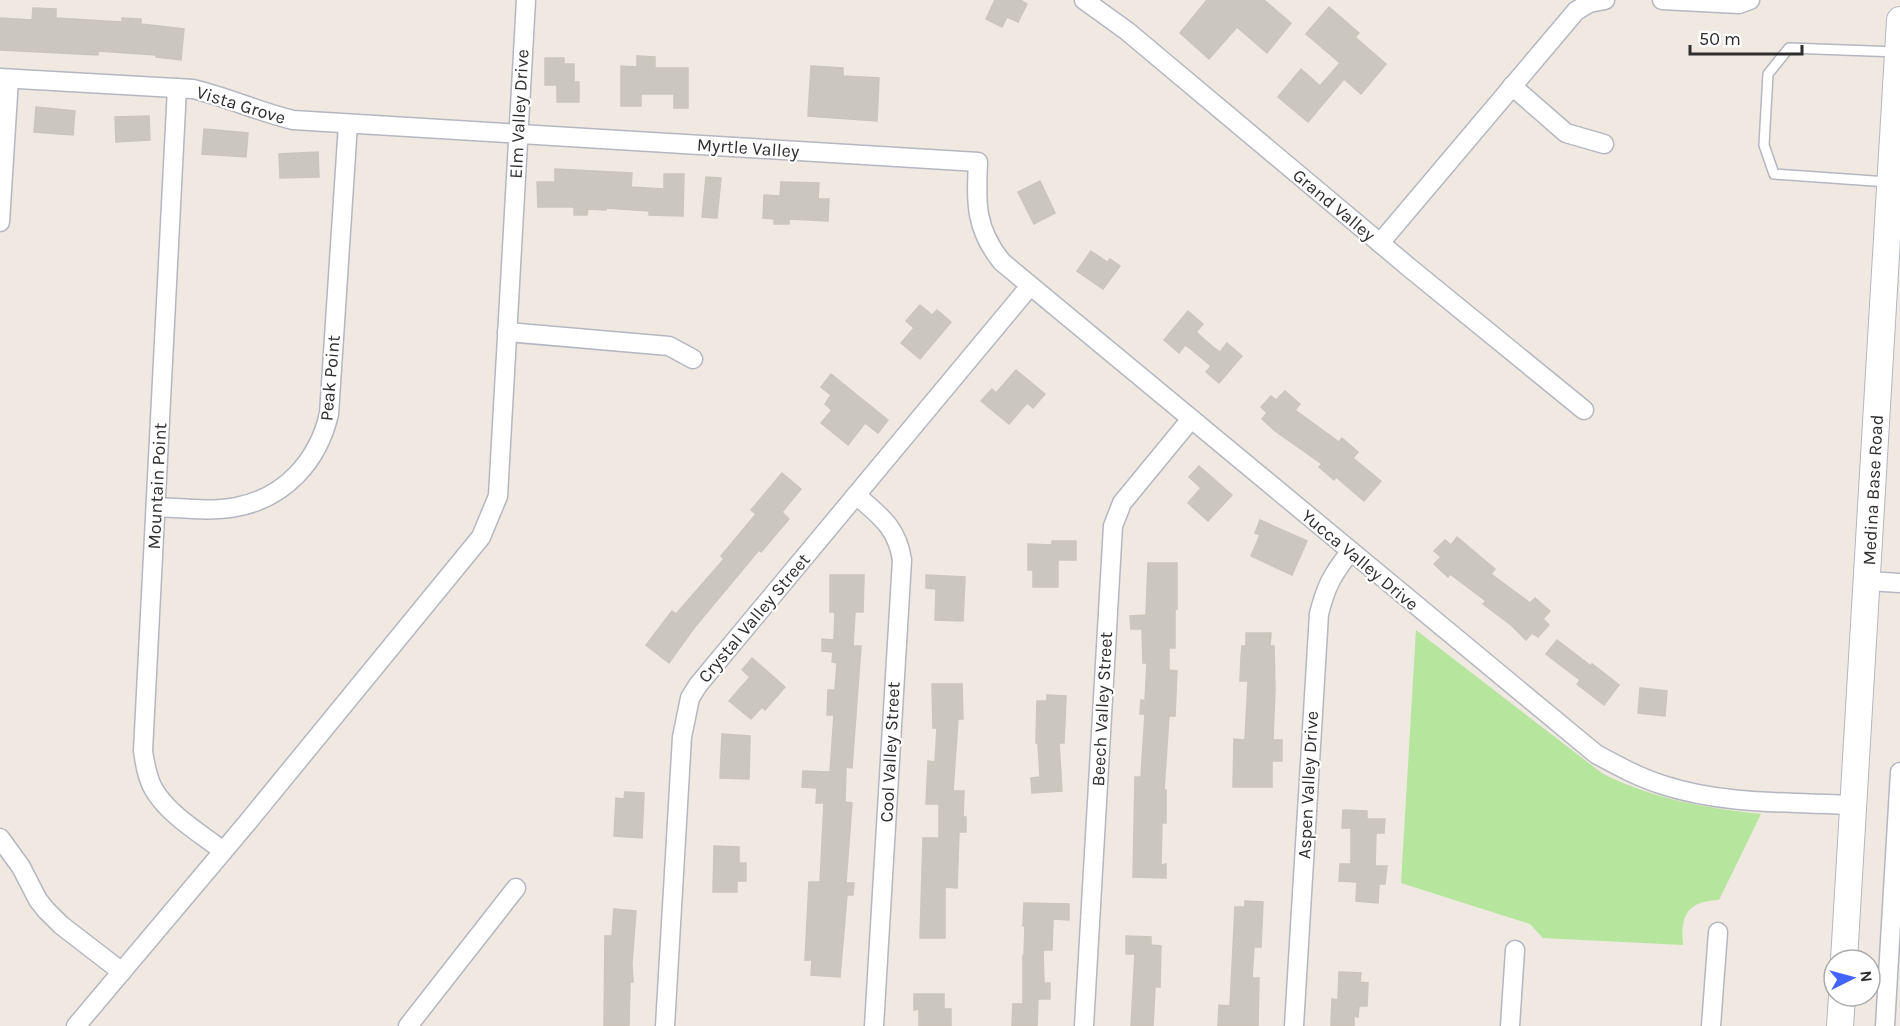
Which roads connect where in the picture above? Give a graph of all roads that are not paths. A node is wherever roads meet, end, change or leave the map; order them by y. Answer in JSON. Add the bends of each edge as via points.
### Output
{"nodes":[{"id":1,"x":526,"y":0,"type":"edge"},
{"id":2,"x":1084,"y":0,"type":"edge"},
{"id":3,"x":1605,"y":0,"type":"edge"},
{"id":4,"x":1662,"y":0,"type":"edge"},
{"id":5,"x":1750,"y":0,"type":"edge"},
{"id":6,"x":1900,"y":21,"type":"edge"},
{"id":7,"x":1898,"y":52,"type":"junction"},
{"id":8,"x":4,"y":79,"type":"edge"},
{"id":9,"x":1512,"y":86,"type":"junction"},
{"id":10,"x":177,"y":88,"type":"junction"},
{"id":11,"x":348,"y":124,"type":"junction"},
{"id":12,"x":519,"y":133,"type":"junction"},
{"id":13,"x":1604,"y":144,"type":"dead end"},
{"id":14,"x":978,"y":162,"type":"joint"},
{"id":15,"x":1891,"y":182,"type":"junction"},
{"id":16,"x":0,"y":222,"type":"edge"},
{"id":17,"x":1380,"y":243,"type":"junction"},
{"id":18,"x":1030,"y":286,"type":"junction"},
{"id":19,"x":507,"y":332,"type":"junction"},
{"id":20,"x":693,"y":359,"type":"dead end"},
{"id":21,"x":1584,"y":410,"type":"dead end"},
{"id":22,"x":1191,"y":419,"type":"junction"},
{"id":23,"x":856,"y":495,"type":"junction"},
{"id":24,"x":156,"y":507,"type":"junction"},
{"id":25,"x":1350,"y":552,"type":"junction"},
{"id":26,"x":1868,"y":581,"type":"junction"},
{"id":27,"x":1900,"y":583,"type":"edge"},
{"id":28,"x":1900,"y":772,"type":"edge"},
{"id":29,"x":1855,"y":805,"type":"junction"},
{"id":30,"x":0,"y":838,"type":"edge"},
{"id":31,"x":223,"y":851,"type":"junction"},
{"id":32,"x":516,"y":888,"type":"dead end"},
{"id":33,"x":1718,"y":932,"type":"dead end"},
{"id":34,"x":1845,"y":948,"type":"edge"},
{"id":35,"x":1515,"y":950,"type":"dead end"},
{"id":36,"x":122,"y":972,"type":"junction"},
{"id":37,"x":1841,"y":1008,"type":"edge"},
{"id":38,"x":76,"y":1026,"type":"edge"},
{"id":39,"x":408,"y":1026,"type":"edge"},
{"id":40,"x":665,"y":1026,"type":"edge"},
{"id":41,"x":874,"y":1026,"type":"edge"},
{"id":42,"x":1084,"y":1026,"type":"edge"},
{"id":43,"x":1294,"y":1026,"type":"edge"},
{"id":44,"x":1510,"y":1026,"type":"edge"},
{"id":45,"x":1711,"y":1026,"type":"edge"},
{"id":46,"x":1840,"y":1026,"type":"edge"},
{"id":47,"x":1885,"y":1026,"type":"edge"}],
"edges":[{"from":1,"to":12,"type":"street","name":"Elm Valley Drive"},
{"from":2,"to":17,"type":"street","name":"Grand Valley","via":[[1127,31]]},
{"from":3,"to":9,"type":"street","via":[[1576,11]]},
{"from":4,"to":5,"type":"street","via":[[1739,4]]},
{"from":6,"to":7,"type":"street","name":"Medina Base Road"},
{"from":7,"to":15,"type":"street","name":"Medina Base Road"},
{"from":7,"to":15,"type":"lane","via":[[1789,48],[1768,74],[1764,145],[1774,174]]},
{"from":8,"to":10,"type":"street","name":"Vista Grove"},
{"from":8,"to":16,"type":"street"},
{"from":9,"to":13,"type":"street","via":[[1566,133]]},
{"from":9,"to":17,"type":"street"},
{"from":10,"to":11,"type":"street","name":"Vista Grove","via":[[220,96],[293,120]]},
{"from":10,"to":24,"type":"street","name":"Mountain Point"},
{"from":11,"to":12,"type":"street","name":"Vista Grove"},
{"from":11,"to":24,"type":"street","name":"Peak Point","via":[[329,414],[319,444],[297,476],[249,504],[212,509]]},
{"from":12,"to":14,"type":"street","name":"Myrtle Valley"},
{"from":12,"to":19,"type":"street","name":"Elm Valley Drive"},
{"from":14,"to":18,"type":"street","name":"Yucca Valley Drive","via":[[976,196],[983,232],[1002,262]]},
{"from":15,"to":26,"type":"street","name":"Medina Base Road"},
{"from":17,"to":21,"type":"street","name":"Grand Valley"},
{"from":18,"to":22,"type":"street","name":"Yucca Valley Drive"},
{"from":18,"to":23,"type":"street","name":"Crystal Valley Street"},
{"from":19,"to":20,"type":"street","via":[[669,346]]},
{"from":19,"to":31,"type":"street","name":"Elm Valley Drive","via":[[498,496],[480,537]]},
{"from":22,"to":25,"type":"street","name":"Yucca Valley Drive"},
{"from":22,"to":42,"type":"street","name":"Beech Valley Street","via":[[1122,503],[1113,526]]},
{"from":23,"to":40,"type":"street","name":"Crystal Valley Street","via":[[690,698],[682,737]]},
{"from":23,"to":41,"type":"street","name":"Cool Valley Street","via":[[888,523],[902,560]]},
{"from":24,"to":31,"type":"street","name":"Mountain Point","via":[[143,752],[146,769],[152,788],[163,802]]},
{"from":25,"to":29,"type":"street","name":"Yucca Valley Drive","via":[[1589,748],[1625,770],[1703,795]]},
{"from":25,"to":43,"type":"street","name":"Aspen Valley Drive","via":[[1324,591],[1319,614]]},
{"from":26,"to":27,"type":"street"},
{"from":26,"to":29,"type":"street","name":"Medina Base Road"},
{"from":28,"to":47,"type":"street"},
{"from":29,"to":34,"type":"street","name":"Medina Base Road"},
{"from":30,"to":36,"type":"street","via":[[46,910]]},
{"from":31,"to":36,"type":"street","name":"Elm Valley Drive"},
{"from":32,"to":39,"type":"street"},
{"from":33,"to":45,"type":"street"},
{"from":35,"to":44,"type":"street"},
{"from":36,"to":38,"type":"street","name":"Elm Valley Drive"},
{"from":37,"to":46,"type":"street"}]}
